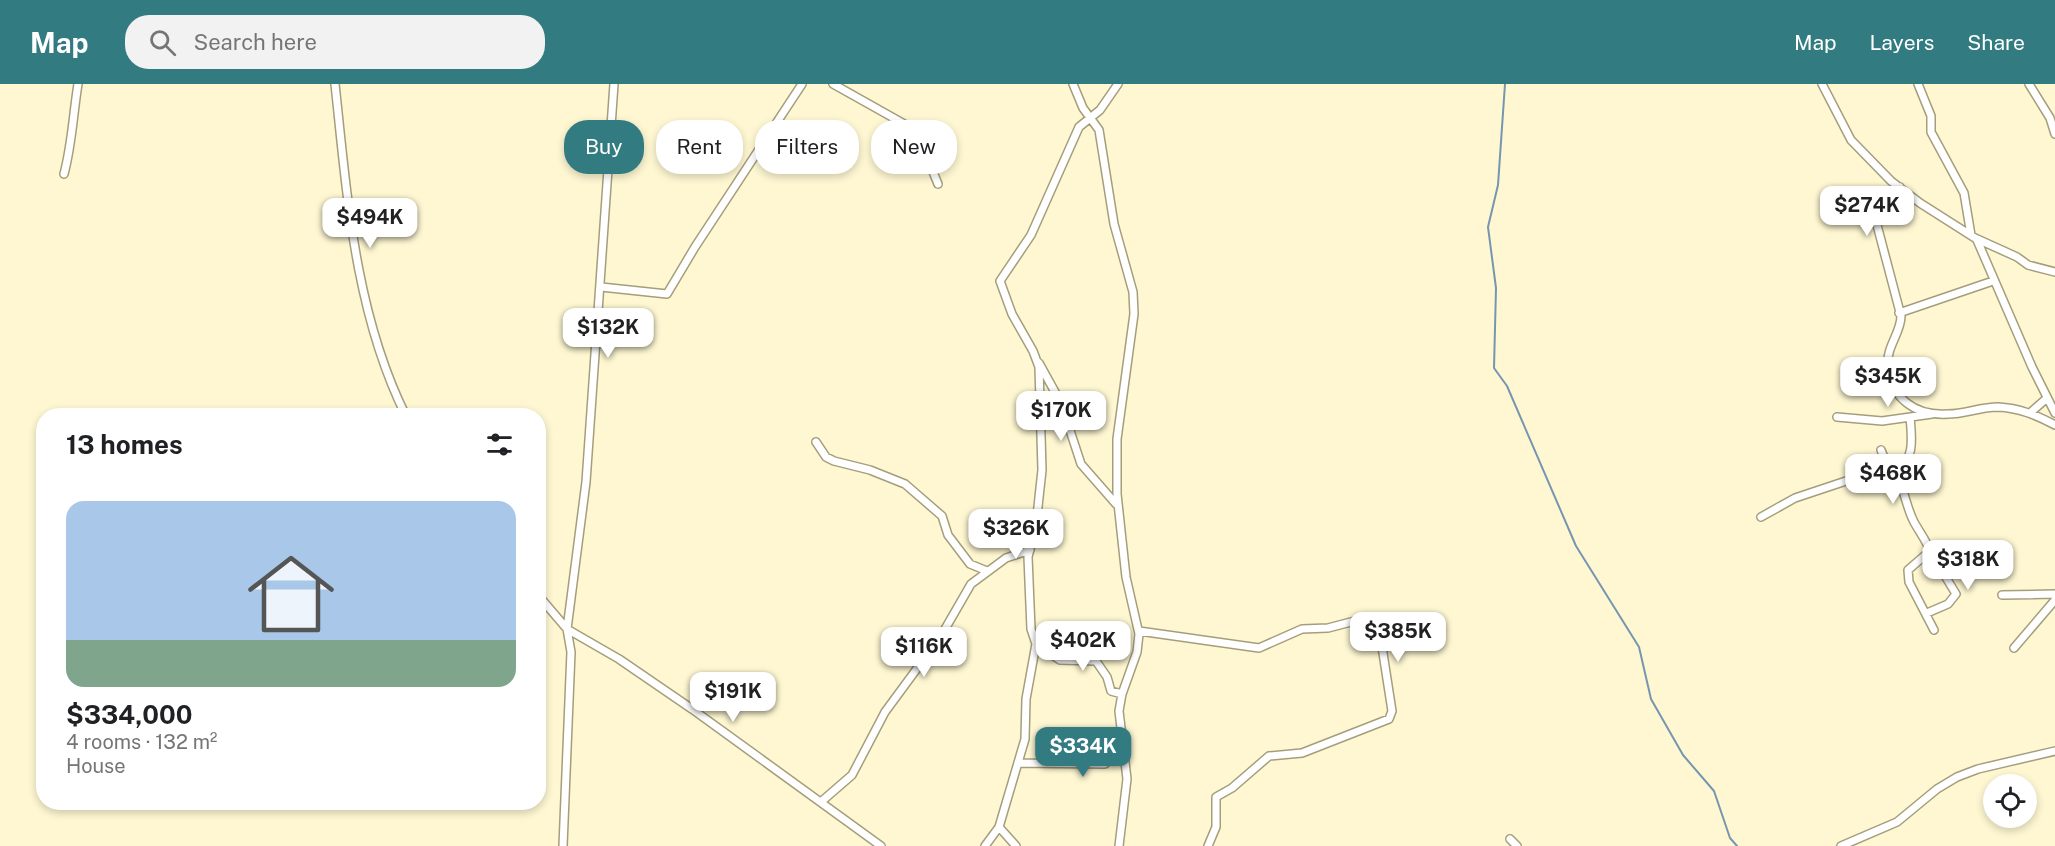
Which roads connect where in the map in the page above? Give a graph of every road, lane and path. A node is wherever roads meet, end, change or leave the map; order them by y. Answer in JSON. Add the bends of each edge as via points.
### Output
{"nodes":[{"id":1,"x":78,"y":84,"type":"edge"},
{"id":2,"x":335,"y":84,"type":"edge"},
{"id":3,"x":614,"y":84,"type":"edge"},
{"id":4,"x":802,"y":84,"type":"edge"},
{"id":5,"x":833,"y":84,"type":"edge"},
{"id":6,"x":1073,"y":84,"type":"edge"},
{"id":7,"x":1118,"y":84,"type":"edge"},
{"id":8,"x":1822,"y":84,"type":"edge"},
{"id":9,"x":1918,"y":84,"type":"edge"},
{"id":10,"x":2029,"y":84,"type":"edge"},
{"id":11,"x":1089,"y":117,"type":"junction"},
{"id":12,"x":2055,"y":134,"type":"edge"},
{"id":13,"x":64,"y":174,"type":"dead end"},
{"id":14,"x":938,"y":184,"type":"dead end"},
{"id":15,"x":1900,"y":187,"type":"junction"},
{"id":16,"x":1973,"y":236,"type":"junction"},
{"id":17,"x":2055,"y":272,"type":"edge"},
{"id":18,"x":1993,"y":281,"type":"junction"},
{"id":19,"x":602,"y":287,"type":"junction"},
{"id":20,"x":1899,"y":313,"type":"junction"},
{"id":21,"x":1036,"y":358,"type":"junction"},
{"id":22,"x":2047,"y":398,"type":"junction"},
{"id":23,"x":402,"y":408,"type":"edge"},
{"id":24,"x":2030,"y":413,"type":"junction"},
{"id":25,"x":2055,"y":413,"type":"edge"},
{"id":26,"x":1938,"y":414,"type":"junction"},
{"id":27,"x":1837,"y":417,"type":"dead end"},
{"id":28,"x":1910,"y":417,"type":"junction"},
{"id":29,"x":2055,"y":424,"type":"edge"},
{"id":30,"x":816,"y":442,"type":"dead end"},
{"id":31,"x":1881,"y":450,"type":"dead end"},
{"id":32,"x":1888,"y":467,"type":"junction"},
{"id":33,"x":1896,"y":474,"type":"junction"},
{"id":34,"x":1117,"y":505,"type":"junction"},
{"id":35,"x":1761,"y":517,"type":"dead end"},
{"id":36,"x":1030,"y":550,"type":"junction"},
{"id":37,"x":1930,"y":552,"type":"junction"},
{"id":38,"x":987,"y":571,"type":"junction"},
{"id":39,"x":2055,"y":594,"type":"edge"},
{"id":40,"x":2002,"y":595,"type":"dead end"},
{"id":41,"x":2054,"y":603,"type":"edge"},
{"id":42,"x":546,"y":605,"type":"edge"},
{"id":43,"x":1927,"y":613,"type":"junction"},
{"id":44,"x":567,"y":629,"type":"junction"},
{"id":45,"x":1934,"y":630,"type":"dead end"},
{"id":46,"x":1138,"y":631,"type":"junction"},
{"id":47,"x":1036,"y":644,"type":"junction"},
{"id":48,"x":2014,"y":648,"type":"dead end"},
{"id":49,"x":1122,"y":694,"type":"junction"},
{"id":50,"x":1122,"y":740,"type":"junction"},
{"id":51,"x":2055,"y":751,"type":"edge"},
{"id":52,"x":1019,"y":763,"type":"junction"},
{"id":53,"x":822,"y":801,"type":"junction"},
{"id":54,"x":999,"y":827,"type":"junction"},
{"id":55,"x":1510,"y":839,"type":"dead end"},
{"id":56,"x":563,"y":846,"type":"edge"},
{"id":57,"x":881,"y":846,"type":"edge"},
{"id":58,"x":985,"y":846,"type":"edge"},
{"id":59,"x":1016,"y":846,"type":"edge"},
{"id":60,"x":1119,"y":846,"type":"edge"},
{"id":61,"x":1208,"y":846,"type":"edge"},
{"id":62,"x":1517,"y":846,"type":"edge"},
{"id":63,"x":1841,"y":846,"type":"edge"}],
"edges":[{"from":1,"to":13,"type":"street","via":[[74,139]]},
{"from":2,"to":23,"type":"street","via":[[363,290],[378,351]]},
{"from":3,"to":19,"type":"street"},
{"from":4,"to":19,"type":"street","via":[[667,294]]},
{"from":5,"to":14,"type":"street","via":[[924,135]]},
{"from":6,"to":11,"type":"street"},
{"from":7,"to":11,"type":"street","via":[[1100,110]]},
{"from":8,"to":15,"type":"street","via":[[1851,140]]},
{"from":9,"to":16,"type":"street","via":[[1931,116],[1931,132],[1964,193]]},
{"from":10,"to":12,"type":"street"},
{"from":11,"to":21,"type":"street","via":[[1079,127],[1031,235],[1000,281],[1012,314]]},
{"from":11,"to":34,"type":"street","via":[[1101,137],[1114,224],[1134,292],[1117,439]]},
{"from":15,"to":16,"type":"street"},
{"from":15,"to":20,"type":"street","via":[[1875,200],[1872,206]]},
{"from":16,"to":17,"type":"street","via":[[2028,265]]},
{"from":16,"to":18,"type":"street","via":[[1982,248]]},
{"from":18,"to":20,"type":"street"},
{"from":18,"to":22,"type":"street"},
{"from":19,"to":44,"type":"street","via":[[586,482]]},
{"from":20,"to":26,"type":"street","via":[[1901,327],[1887,360],[1893,387],[1904,402]]},
{"from":21,"to":34,"type":"street","via":[[1061,403],[1082,464]]},
{"from":21,"to":36,"type":"street","via":[[1042,470]]},
{"from":22,"to":24,"type":"street"},
{"from":22,"to":25,"type":"street"},
{"from":24,"to":26,"type":"street","via":[[1996,407]]},
{"from":24,"to":29,"type":"street"},
{"from":26,"to":28,"type":"street"},
{"from":27,"to":28,"type":"street","via":[[1882,421]]},
{"from":28,"to":33,"type":"street","via":[[1909,459]]},
{"from":30,"to":38,"type":"street","via":[[826,457],[834,461],[906,484],[942,516],[948,535],[970,564]]},
{"from":31,"to":32,"type":"street"},
{"from":32,"to":33,"type":"street"},
{"from":32,"to":35,"type":"street","via":[[1796,498]]},
{"from":33,"to":37,"type":"street"},
{"from":34,"to":46,"type":"street"},
{"from":36,"to":38,"type":"street","via":[[1006,558]]},
{"from":36,"to":47,"type":"street","via":[[1031,629]]},
{"from":37,"to":43,"type":"street","via":[[1908,570],[1920,607]]},
{"from":37,"to":43,"type":"street","via":[[1956,594],[1948,604]]},
{"from":38,"to":53,"type":"street","via":[[971,584],[941,636],[885,712],[852,775]]},
{"from":39,"to":40,"type":"street"},
{"from":41,"to":48,"type":"street"},
{"from":42,"to":44,"type":"street"},
{"from":43,"to":45,"type":"street"},
{"from":44,"to":53,"type":"street","via":[[628,665]]},
{"from":44,"to":56,"type":"street","via":[[571,661]]},
{"from":46,"to":49,"type":"street","via":[[1137,652]]},
{"from":46,"to":61,"type":"street","via":[[1259,648],[1302,629],[1328,628],[1370,617],[1378,621],[1392,711],[1389,719],[1302,753],[1269,756],[1216,797],[1216,827]]},
{"from":47,"to":49,"type":"street","via":[[1060,660],[1096,661],[1112,691]]},
{"from":47,"to":52,"type":"street"},
{"from":49,"to":50,"type":"street"},
{"from":50,"to":52,"type":"street","via":[[1105,764]]},
{"from":50,"to":60,"type":"street","via":[[1126,800]]},
{"from":51,"to":63,"type":"street","via":[[1957,777],[1897,822]]},
{"from":52,"to":54,"type":"street"},
{"from":53,"to":57,"type":"street"},
{"from":54,"to":58,"type":"street"},
{"from":54,"to":59,"type":"street"},
{"from":55,"to":62,"type":"street"}]}
